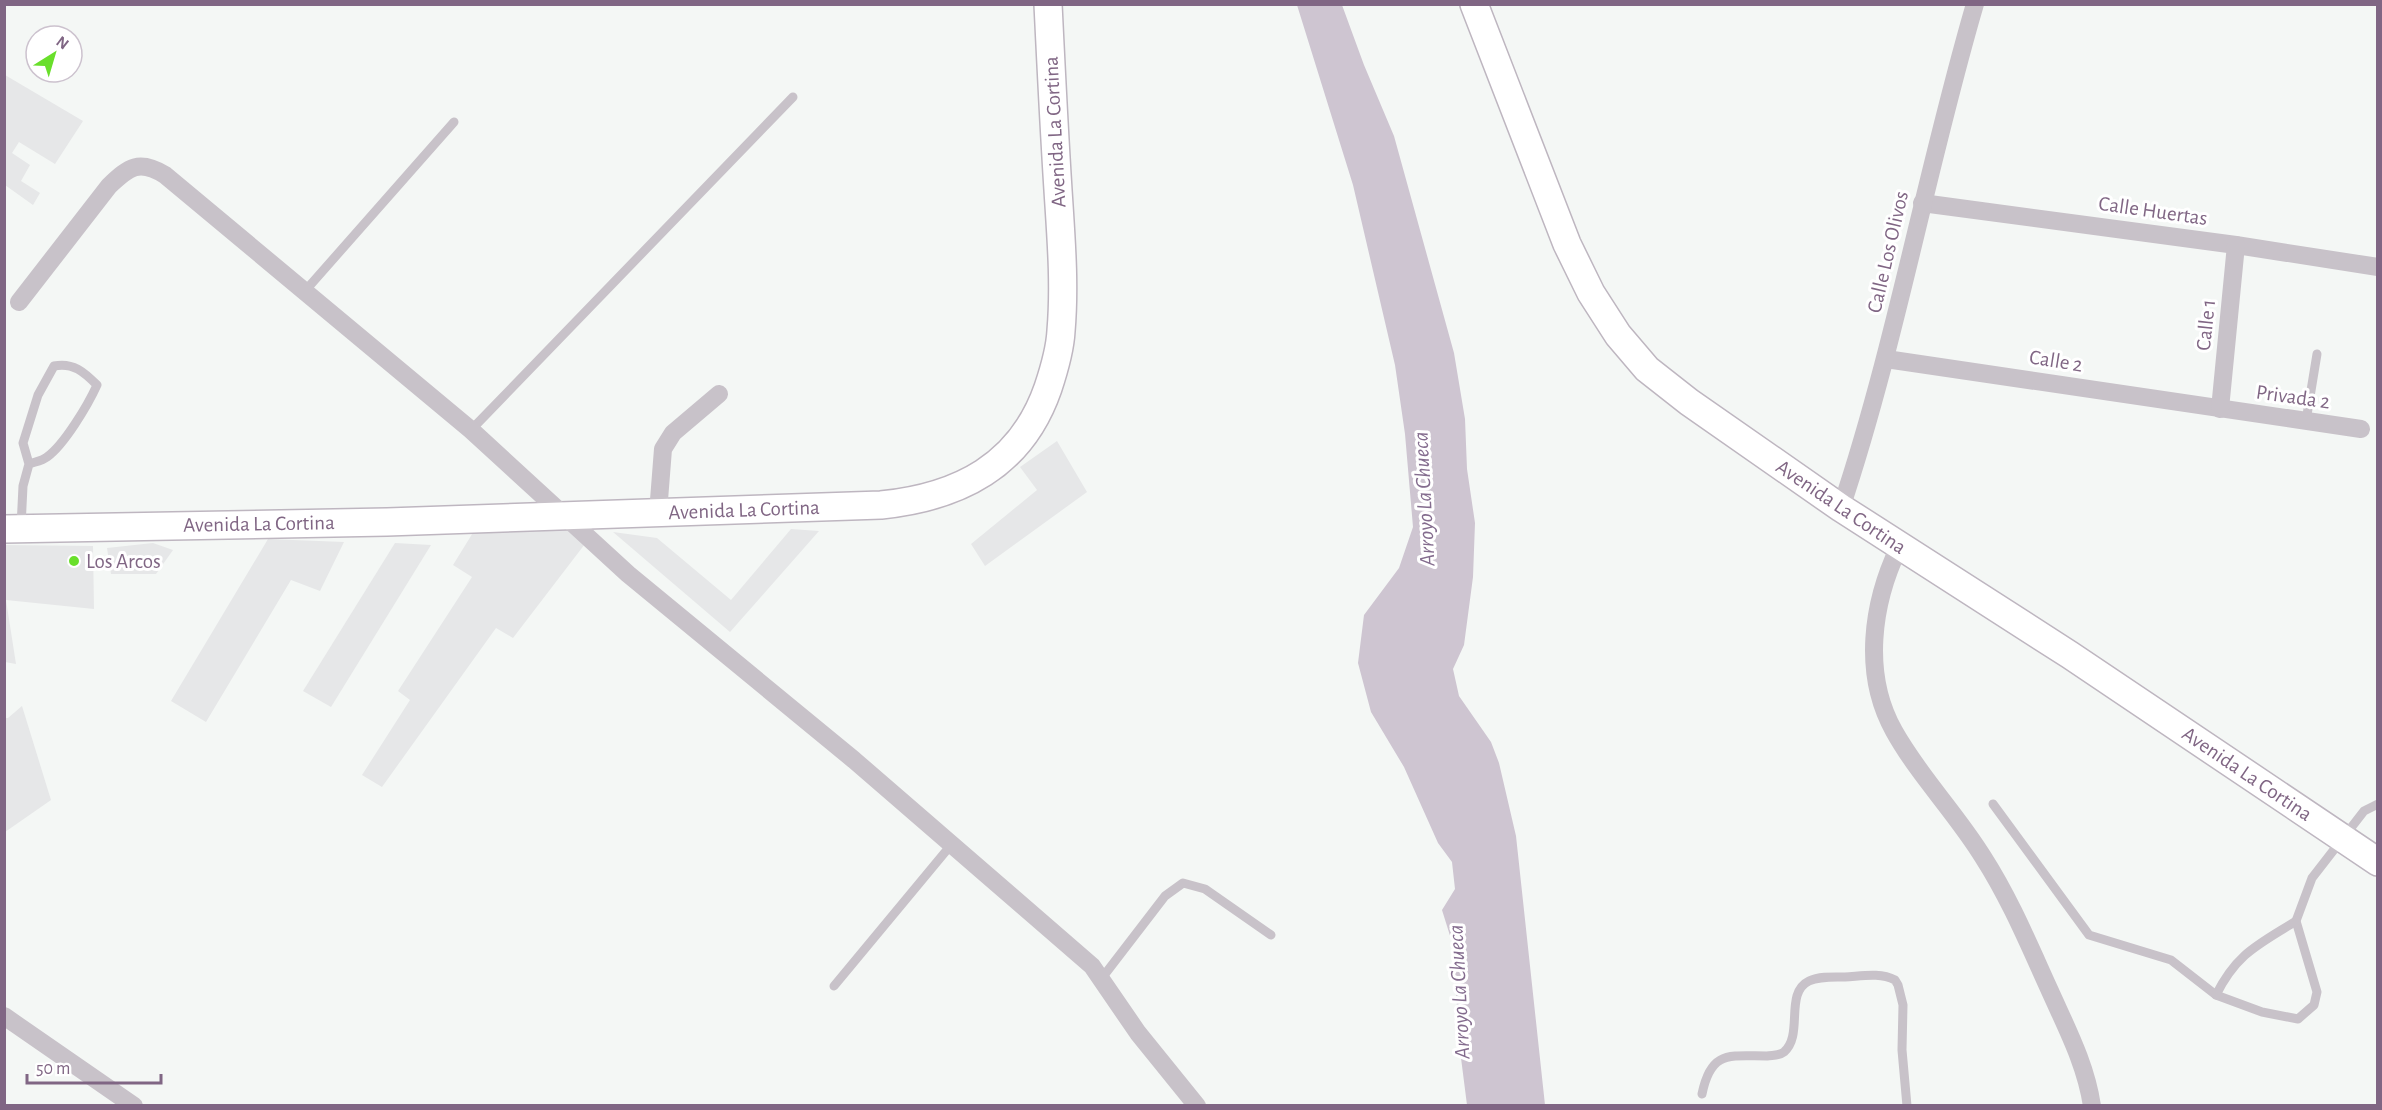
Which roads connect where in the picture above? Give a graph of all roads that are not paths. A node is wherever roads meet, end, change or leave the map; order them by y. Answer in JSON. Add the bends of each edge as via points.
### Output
{"nodes":[{"id":1,"x":1048,"y":4,"type":"edge"},
{"id":2,"x":1474,"y":4,"type":"edge"},
{"id":3,"x":1976,"y":4,"type":"edge"},
{"id":4,"x":793,"y":97,"type":"dead end"},
{"id":5,"x":454,"y":122,"type":"dead end"},
{"id":6,"x":1922,"y":203,"type":"junction"},
{"id":7,"x":2236,"y":245,"type":"junction"},
{"id":8,"x":2378,"y":267,"type":"edge"},
{"id":9,"x":305,"y":291,"type":"junction"},
{"id":10,"x":19,"y":302,"type":"dead end"},
{"id":11,"x":2317,"y":354,"type":"dead end"},
{"id":12,"x":1886,"y":359,"type":"junction"},
{"id":13,"x":719,"y":394,"type":"dead end"},
{"id":14,"x":2220,"y":409,"type":"junction"},
{"id":15,"x":2306,"y":422,"type":"junction"},
{"id":16,"x":2361,"y":429,"type":"dead end"},
{"id":17,"x":471,"y":430,"type":"junction"},
{"id":18,"x":29,"y":464,"type":"junction"},
{"id":19,"x":1841,"y":508,"type":"junction"},
{"id":20,"x":658,"y":513,"type":"junction"},
{"id":21,"x":566,"y":517,"type":"junction"},
{"id":22,"x":13,"y":529,"type":"edge"},
{"id":23,"x":1899,"y":547,"type":"junction"},
{"id":24,"x":1993,"y":804,"type":"dead end"},
{"id":25,"x":2378,"y":804,"type":"edge"},
{"id":26,"x":2344,"y":839,"type":"junction"},
{"id":27,"x":951,"y":845,"type":"junction"},
{"id":28,"x":2378,"y":862,"type":"edge"},
{"id":29,"x":2296,"y":921,"type":"junction"},
{"id":30,"x":1271,"y":935,"type":"dead end"},
{"id":31,"x":1102,"y":978,"type":"junction"},
{"id":32,"x":834,"y":986,"type":"dead end"},
{"id":33,"x":2216,"y":995,"type":"junction"},
{"id":34,"x":4,"y":1016,"type":"edge"},
{"id":35,"x":1702,"y":1094,"type":"dead end"},
{"id":36,"x":134,"y":1106,"type":"edge"},
{"id":37,"x":1197,"y":1106,"type":"edge"},
{"id":38,"x":1907,"y":1106,"type":"edge"},
{"id":39,"x":2092,"y":1106,"type":"edge"}],
"edges":[{"from":1,"to":20,"type":"main road","name":"Avenida La Cortina","via":[[1061,235],[1061,333],[1044,399],[1013,449],[973,480],[914,501]]},
{"from":2,"to":19,"type":"main road","name":"Avenida La Cortina","via":[[1567,244],[1591,293],[1618,335],[1647,369],[1681,396]]},
{"from":3,"to":6,"type":"street","name":"Calle Los Olivos"},
{"from":4,"to":17,"type":"lane"},
{"from":5,"to":9,"type":"lane"},
{"from":6,"to":7,"type":"street","name":"Calle Huertas"},
{"from":6,"to":12,"type":"street","name":"Calle Los Olivos"},
{"from":7,"to":8,"type":"street","name":"Calle Huertas"},
{"from":7,"to":14,"type":"street","name":"Calle 1"},
{"from":9,"to":10,"type":"street","via":[[165,175],[140,165],[109,186]]},
{"from":9,"to":17,"type":"street"},
{"from":11,"to":15,"type":"lane"},
{"from":12,"to":14,"type":"street","name":"Calle 2"},
{"from":12,"to":19,"type":"street","name":"Calle Los Olivos"},
{"from":13,"to":20,"type":"street","via":[[673,433],[663,449]]},
{"from":14,"to":15,"type":"street","name":"Privada 2"},
{"from":15,"to":16,"type":"street","name":"Privada 2"},
{"from":17,"to":21,"type":"street"},
{"from":18,"to":18,"type":"lane","via":[[46,458],[69,432],[97,385],[84,372],[66,363],[54,366],[38,395],[23,443]]},
{"from":18,"to":22,"type":"lane"},
{"from":19,"to":23,"type":"main road","name":"Avenida La Cortina"},
{"from":20,"to":21,"type":"main road","name":"Avenida La Cortina"},
{"from":21,"to":22,"type":"main road","name":"Avenida La Cortina"},
{"from":21,"to":27,"type":"street","via":[[636,582],[854,759]]},
{"from":23,"to":26,"type":"main road","name":"Avenida La Cortina","via":[[2070,655]]},
{"from":23,"to":39,"type":"street","via":[[1882,591],[1875,634],[1876,673],[1883,705],[1906,751],[1953,812],[2004,892],[2085,1069]]},
{"from":24,"to":33,"type":"lane","via":[[2089,935],[2171,960]]},
{"from":25,"to":26,"type":"lane","via":[[2364,811]]},
{"from":26,"to":28,"type":"main road","name":"Avenida La Cortina"},
{"from":26,"to":29,"type":"lane","via":[[2312,878]]},
{"from":27,"to":31,"type":"street"},
{"from":27,"to":32,"type":"lane"},
{"from":29,"to":33,"type":"lane","via":[[2245,954],[2227,974]]},
{"from":29,"to":33,"type":"lane","via":[[2317,992],[2314,1005],[2298,1019],[2262,1012]]},
{"from":30,"to":31,"type":"lane","via":[[1205,889],[1183,883],[1165,896]]},
{"from":31,"to":37,"type":"street","via":[[1138,1033]]},
{"from":34,"to":36,"type":"street"},
{"from":35,"to":38,"type":"lane","via":[[1708,1070],[1720,1059],[1779,1055],[1786,1050],[1793,1036],[1797,995],[1808,982],[1880,974],[1895,980],[1902,996]]}]}
